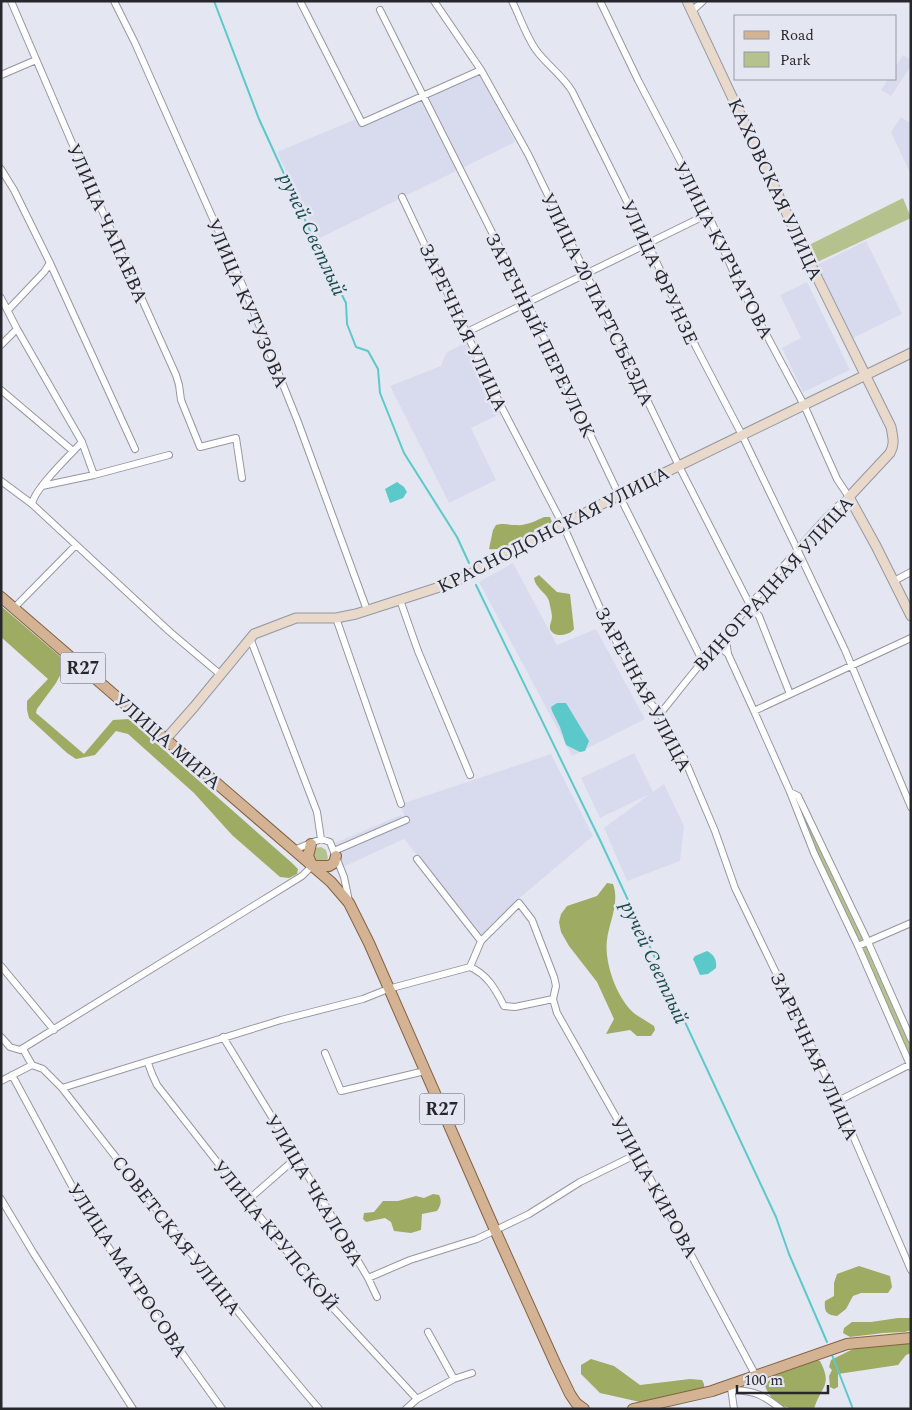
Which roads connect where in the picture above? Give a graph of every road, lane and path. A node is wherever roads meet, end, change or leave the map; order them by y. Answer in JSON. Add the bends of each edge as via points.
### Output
{"nodes":[{"id":1,"x":11,"y":1,"type":"edge"},
{"id":2,"x":114,"y":1,"type":"edge"},
{"id":3,"x":300,"y":1,"type":"edge"},
{"id":4,"x":434,"y":1,"type":"edge"},
{"id":5,"x":512,"y":1,"type":"edge"},
{"id":6,"x":600,"y":1,"type":"edge"},
{"id":7,"x":687,"y":1,"type":"edge"},
{"id":8,"x":703,"y":1,"type":"edge"},
{"id":9,"x":380,"y":10,"type":"dead end"},
{"id":10,"x":692,"y":11,"type":"junction"},
{"id":11,"x":36,"y":60,"type":"junction"},
{"id":12,"x":481,"y":70,"type":"junction"},
{"id":13,"x":1,"y":74,"type":"edge"},
{"id":14,"x":424,"y":95,"type":"junction"},
{"id":15,"x":1,"y":169,"type":"edge"},
{"id":16,"x":402,"y":197,"type":"dead end"},
{"id":17,"x":708,"y":214,"type":"junction"},
{"id":18,"x":648,"y":244,"type":"junction"},
{"id":19,"x":50,"y":263,"type":"junction"},
{"id":20,"x":587,"y":274,"type":"junction"},
{"id":21,"x":1,"y":298,"type":"edge"},
{"id":22,"x":527,"y":302,"type":"junction"},
{"id":23,"x":8,"y":310,"type":"junction"},
{"id":24,"x":17,"y":329,"type":"junction"},
{"id":25,"x":465,"y":333,"type":"junction"},
{"id":26,"x":1,"y":345,"type":"edge"},
{"id":27,"x":911,"y":353,"type":"edge"},
{"id":28,"x":864,"y":376,"type":"junction"},
{"id":29,"x":1,"y":390,"type":"edge"},
{"id":30,"x":804,"y":405,"type":"junction"},
{"id":31,"x":742,"y":435,"type":"junction"},
{"id":32,"x":82,"y":442,"type":"junction"},
{"id":33,"x":135,"y":450,"type":"dead end"},
{"id":34,"x":73,"y":451,"type":"junction"},
{"id":35,"x":890,"y":454,"type":"joint"},
{"id":36,"x":169,"y":455,"type":"dead end"},
{"id":37,"x":679,"y":466,"type":"junction"},
{"id":38,"x":94,"y":475,"type":"junction"},
{"id":39,"x":242,"y":478,"type":"dead end"},
{"id":40,"x":1,"y":481,"type":"edge"},
{"id":41,"x":42,"y":486,"type":"junction"},
{"id":42,"x":619,"y":495,"type":"junction"},
{"id":43,"x":849,"y":498,"type":"junction"},
{"id":44,"x":32,"y":504,"type":"junction"},
{"id":45,"x":562,"y":525,"type":"junction"},
{"id":46,"x":76,"y":545,"type":"junction"},
{"id":47,"x":798,"y":551,"type":"junction"},
{"id":48,"x":911,"y":572,"type":"edge"},
{"id":49,"x":894,"y":580,"type":"junction"},
{"id":50,"x":1,"y":597,"type":"edge"},
{"id":51,"x":400,"y":600,"type":"junction"},
{"id":52,"x":750,"y":605,"type":"junction"},
{"id":53,"x":14,"y":608,"type":"junction"},
{"id":54,"x":367,"y":610,"type":"junction"},
{"id":55,"x":911,"y":616,"type":"edge"},
{"id":56,"x":336,"y":618,"type":"junction"},
{"id":57,"x":728,"y":632,"type":"junction"},
{"id":58,"x":250,"y":638,"type":"junction"},
{"id":59,"x":911,"y":638,"type":"edge"},
{"id":60,"x":717,"y":644,"type":"junction"},
{"id":61,"x":728,"y":654,"type":"junction"},
{"id":62,"x":702,"y":660,"type":"junction"},
{"id":63,"x":851,"y":666,"type":"junction"},
{"id":64,"x":221,"y":675,"type":"junction"},
{"id":65,"x":790,"y":694,"type":"junction"},
{"id":66,"x":754,"y":711,"type":"junction"},
{"id":67,"x":660,"y":714,"type":"junction"},
{"id":68,"x":165,"y":740,"type":"junction"},
{"id":69,"x":470,"y":775,"type":"dead end"},
{"id":70,"x":790,"y":792,"type":"junction"},
{"id":71,"x":401,"y":804,"type":"dead end"},
{"id":72,"x":911,"y":807,"type":"edge"},
{"id":73,"x":406,"y":820,"type":"dead end"},
{"id":74,"x":321,"y":839,"type":"junction"},
{"id":75,"x":312,"y":844,"type":"junction"},
{"id":76,"x":294,"y":850,"type":"junction"},
{"id":77,"x":335,"y":853,"type":"junction"},
{"id":78,"x":417,"y":859,"type":"dead end"},
{"id":79,"x":312,"y":866,"type":"junction"},
{"id":80,"x":349,"y":903,"type":"junction"},
{"id":81,"x":911,"y":923,"type":"edge"},
{"id":82,"x":481,"y":941,"type":"junction"},
{"id":83,"x":868,"y":942,"type":"junction"},
{"id":84,"x":858,"y":946,"type":"junction"},
{"id":85,"x":1,"y":966,"type":"edge"},
{"id":86,"x":470,"y":966,"type":"junction"},
{"id":87,"x":388,"y":989,"type":"junction"},
{"id":88,"x":553,"y":999,"type":"junction"},
{"id":89,"x":54,"y":1030,"type":"junction"},
{"id":90,"x":1,"y":1037,"type":"edge"},
{"id":91,"x":223,"y":1037,"type":"junction"},
{"id":92,"x":911,"y":1039,"type":"edge"},
{"id":93,"x":23,"y":1049,"type":"junction"},
{"id":94,"x":325,"y":1053,"type":"dead end"},
{"id":95,"x":148,"y":1062,"type":"junction"},
{"id":96,"x":32,"y":1065,"type":"junction"},
{"id":97,"x":910,"y":1065,"type":"edge"},
{"id":98,"x":425,"y":1071,"type":"junction"},
{"id":99,"x":12,"y":1075,"type":"junction"},
{"id":100,"x":1,"y":1081,"type":"edge"},
{"id":101,"x":62,"y":1088,"type":"junction"},
{"id":102,"x":838,"y":1101,"type":"junction"},
{"id":103,"x":637,"y":1154,"type":"junction"},
{"id":104,"x":296,"y":1158,"type":"junction"},
{"id":105,"x":1,"y":1199,"type":"edge"},
{"id":106,"x":248,"y":1200,"type":"junction"},
{"id":107,"x":495,"y":1230,"type":"junction"},
{"id":108,"x":911,"y":1270,"type":"edge"},
{"id":109,"x":368,"y":1278,"type":"junction"},
{"id":110,"x":377,"y":1297,"type":"dead end"},
{"id":111,"x":428,"y":1332,"type":"dead end"},
{"id":112,"x":911,"y":1338,"type":"edge"},
{"id":113,"x":472,"y":1373,"type":"dead end"},
{"id":114,"x":756,"y":1376,"type":"junction"},
{"id":115,"x":454,"y":1379,"type":"junction"},
{"id":116,"x":745,"y":1380,"type":"junction"},
{"id":117,"x":731,"y":1388,"type":"junction"},
{"id":118,"x":750,"y":1390,"type":"junction"},
{"id":119,"x":417,"y":1399,"type":"junction"},
{"id":120,"x":133,"y":1409,"type":"edge"},
{"id":121,"x":222,"y":1409,"type":"edge"},
{"id":122,"x":319,"y":1409,"type":"edge"},
{"id":123,"x":406,"y":1409,"type":"edge"},
{"id":124,"x":584,"y":1409,"type":"edge"},
{"id":125,"x":633,"y":1409,"type":"edge"},
{"id":126,"x":734,"y":1409,"type":"edge"},
{"id":127,"x":781,"y":1409,"type":"edge"}],
"edges":[{"from":1,"to":11,"type":"street","name":"УЛИЦА ЧАПАЕВА"},
{"from":2,"to":54,"type":"street","name":"УЛИЦА КУТУЗОВА","via":[[136,43],[250,300]]},
{"from":3,"to":14,"type":"street","via":[[362,124]]},
{"from":4,"to":12,"type":"street","name":"УЛИЦА 20 ПАРТСЪЕЗДА"},
{"from":5,"to":18,"type":"street","name":"УЛИЦА ФРУНЗЕ","via":[[535,48],[572,91]]},
{"from":6,"to":17,"type":"street","name":"УЛИЦА КУРЧАТОВА"},
{"from":7,"to":10,"type":"street","name":"КАХОВСКАЯ УЛИЦА"},
{"from":8,"to":10,"type":"street"},
{"from":9,"to":14,"type":"street","name":"ЗАРЕЧНЫЙ ПЕРЕУЛОК"},
{"from":10,"to":28,"type":"street","name":"КАХОВСКАЯ УЛИЦА"},
{"from":11,"to":13,"type":"street"},
{"from":11,"to":39,"type":"street","name":"УЛИЦА ЧАПАЕВА","via":[[176,375],[181,400],[200,447],[236,438]]},
{"from":12,"to":14,"type":"street"},
{"from":12,"to":20,"type":"street","name":"УЛИЦА 20 ПАРТСЪЕЗДА","via":[[528,154]]},
{"from":14,"to":22,"type":"street","name":"ЗАРЕЧНЫЙ ПЕРЕУЛОК"},
{"from":15,"to":19,"type":"street"},
{"from":16,"to":25,"type":"street","name":"ЗАРЕЧНАЯ УЛИЦА"},
{"from":17,"to":18,"type":"street"},
{"from":17,"to":30,"type":"street","name":"УЛИЦА КУРЧАТОВА","via":[[737,280]]},
{"from":18,"to":20,"type":"street"},
{"from":18,"to":31,"type":"street","name":"УЛИЦА ФРУНЗЕ"},
{"from":19,"to":23,"type":"street"},
{"from":19,"to":33,"type":"street"},
{"from":20,"to":22,"type":"street"},
{"from":20,"to":37,"type":"street","name":"УЛИЦА 20 ПАРТСЪЕЗДА"},
{"from":21,"to":23,"type":"street"},
{"from":22,"to":25,"type":"street"},
{"from":22,"to":42,"type":"street","name":"ЗАРЕЧНЫЙ ПЕРЕУЛОК"},
{"from":23,"to":24,"type":"street"},
{"from":24,"to":26,"type":"street"},
{"from":24,"to":32,"type":"street"},
{"from":25,"to":45,"type":"street","name":"ЗАРЕЧНАЯ УЛИЦА"},
{"from":27,"to":28,"type":"street","name":"КРАСНОДОНСКАЯ УЛИЦА"},
{"from":28,"to":30,"type":"street","name":"КРАСНОДОНСКАЯ УЛИЦА"},
{"from":28,"to":35,"type":"street","name":"КАХОВСКАЯ УЛИЦА","via":[[890,427],[894,439]]},
{"from":29,"to":34,"type":"street"},
{"from":30,"to":31,"type":"street","name":"КРАСНОДОНСКАЯ УЛИЦА"},
{"from":30,"to":43,"type":"street","name":"УЛИЦА КУРЧАТОВА"},
{"from":31,"to":37,"type":"street","name":"КРАСНОДОНСКАЯ УЛИЦА"},
{"from":31,"to":47,"type":"street","name":"УЛИЦА ФРУНЗЕ"},
{"from":32,"to":34,"type":"street"},
{"from":32,"to":38,"type":"street"},
{"from":34,"to":41,"type":"street"},
{"from":35,"to":43,"type":"street","name":"ВИНОГРАДНАЯ УЛИЦА"},
{"from":36,"to":38,"type":"street"},
{"from":37,"to":42,"type":"street","name":"КРАСНОДОНСКАЯ УЛИЦА"},
{"from":37,"to":52,"type":"street","name":"УЛИЦА 20 ПАРТСЪЕЗДА"},
{"from":38,"to":41,"type":"street"},
{"from":40,"to":44,"type":"street"},
{"from":41,"to":44,"type":"street"},
{"from":42,"to":45,"type":"street","name":"КРАСНОДОНСКАЯ УЛИЦА"},
{"from":42,"to":62,"type":"street","name":"ЗАРЕЧНЫЙ ПЕРЕУЛОК"},
{"from":43,"to":47,"type":"street","name":"ВИНОГРАДНАЯ УЛИЦА","via":[[832,512]]},
{"from":43,"to":49,"type":"street"},
{"from":44,"to":46,"type":"street"},
{"from":45,"to":51,"type":"street","name":"КРАСНОДОНСКАЯ УЛИЦА","via":[[456,582]]},
{"from":45,"to":67,"type":"street","name":"ЗАРЕЧНАЯ УЛИЦА","via":[[608,626],[649,701]]},
{"from":46,"to":53,"type":"street"},
{"from":46,"to":64,"type":"street"},
{"from":47,"to":52,"type":"street","name":"ВИНОГРАДНАЯ УЛИЦА"},
{"from":47,"to":63,"type":"street","name":"УЛИЦА ФРУНЗЕ"},
{"from":48,"to":49,"type":"street"},
{"from":49,"to":55,"type":"street"},
{"from":50,"to":53,"type":"main road","name":"УЛИЦА МИРА","number":"R27"},
{"from":51,"to":54,"type":"street","name":"КРАСНОДОНСКАЯ УЛИЦА"},
{"from":51,"to":69,"type":"street"},
{"from":52,"to":57,"type":"street","name":"ВИНОГРАДНАЯ УЛИЦА"},
{"from":52,"to":65,"type":"street","name":"УЛИЦА 20 ПАРТСЪЕЗДА","via":[[758,616]]},
{"from":53,"to":68,"type":"main road","name":"УЛИЦА МИРА","number":"R27"},
{"from":54,"to":56,"type":"street","name":"КРАСНОДОНСКАЯ УЛИЦА"},
{"from":56,"to":58,"type":"street","name":"КРАСНОДОНСКАЯ УЛИЦА","via":[[296,618]]},
{"from":56,"to":71,"type":"street"},
{"from":57,"to":60,"type":"street","name":"ВИНОГРАДНАЯ УЛИЦА"},
{"from":57,"to":61,"type":"street"},
{"from":58,"to":64,"type":"street","name":"КРАСНОДОНСКАЯ УЛИЦА"},
{"from":58,"to":74,"type":"street","via":[[317,812]]},
{"from":59,"to":63,"type":"street"},
{"from":60,"to":61,"type":"street"},
{"from":60,"to":62,"type":"street","name":"ВИНОГРАДНАЯ УЛИЦА"},
{"from":61,"to":66,"type":"street"},
{"from":62,"to":67,"type":"street","name":"ВИНОГРАДНАЯ УЛИЦА"},
{"from":63,"to":65,"type":"street"},
{"from":63,"to":72,"type":"street","name":"УЛИЦА ФРУНЗЕ"},
{"from":64,"to":68,"type":"street","name":"КРАСНОДОНСКАЯ УЛИЦА"},
{"from":65,"to":66,"type":"street"},
{"from":66,"to":70,"type":"street"},
{"from":67,"to":102,"type":"street","name":"ЗАРЕЧНАЯ УЛИЦА","via":[[681,751],[735,888]]},
{"from":68,"to":76,"type":"main road","name":"УЛИЦА МИРА","number":"R27"},
{"from":70,"to":83,"type":"street","via":[[798,796]]},
{"from":70,"to":84,"type":"street","via":[[814,853]]},
{"from":73,"to":77,"type":"street"},
{"from":74,"to":75,"type":"street"},
{"from":74,"to":77,"type":"street","via":[[330,842]]},
{"from":75,"to":76,"type":"street"},
{"from":75,"to":79,"type":"main road","via":[[308,856]]},
{"from":76,"to":79,"type":"main road","name":"УЛИЦА МИРА","number":"R27"},
{"from":77,"to":79,"type":"main road","via":[[334,863],[329,866]]},
{"from":77,"to":80,"type":"street"},
{"from":78,"to":82,"type":"street"},
{"from":79,"to":80,"type":"main road","number":"R27"},
{"from":79,"to":89,"type":"street","via":[[302,876]]},
{"from":80,"to":87,"type":"main road","number":"R27"},
{"from":81,"to":83,"type":"street"},
{"from":82,"to":86,"type":"street"},
{"from":82,"to":88,"type":"street","name":"УЛИЦА КИРОВА","via":[[519,903],[532,920],[554,977]]},
{"from":83,"to":84,"type":"street"},
{"from":83,"to":92,"type":"street"},
{"from":84,"to":97,"type":"street"},
{"from":85,"to":89,"type":"street"},
{"from":86,"to":87,"type":"street"},
{"from":86,"to":88,"type":"street","via":[[479,970],[495,988],[504,1006],[515,1007]]},
{"from":87,"to":91,"type":"street","via":[[363,999]]},
{"from":87,"to":98,"type":"main road","number":"R27"},
{"from":88,"to":103,"type":"street","name":"УЛИЦА КИРОВА","via":[[557,1014]]},
{"from":89,"to":93,"type":"street"},
{"from":90,"to":93,"type":"street","via":[[14,1049]]},
{"from":91,"to":95,"type":"street"},
{"from":91,"to":104,"type":"street","name":"УЛИЦА ЧКАЛОВА"},
{"from":93,"to":96,"type":"street"},
{"from":94,"to":98,"type":"street","via":[[341,1091]]},
{"from":95,"to":101,"type":"street"},
{"from":95,"to":106,"type":"street","name":"УЛИЦА КРУПСКОЙ","via":[[157,1085]]},
{"from":96,"to":99,"type":"street"},
{"from":96,"to":101,"type":"street","name":"СОВЕТСКАЯ УЛИЦА","via":[[43,1069]]},
{"from":97,"to":102,"type":"street"},
{"from":98,"to":107,"type":"main road","number":"R27"},
{"from":99,"to":100,"type":"street"},
{"from":99,"to":121,"type":"street","name":"УЛИЦА МАТРОСОВА","via":[[88,1216]]},
{"from":101,"to":122,"type":"street","name":"СОВЕТСКАЯ УЛИЦА","via":[[260,1341]]},
{"from":102,"to":108,"type":"street","name":"ЗАРЕЧНАЯ УЛИЦА"},
{"from":103,"to":107,"type":"street","name":"УЛИЦА ЧКАЛОВА"},
{"from":103,"to":114,"type":"street","name":"УЛИЦА КИРОВА"},
{"from":104,"to":106,"type":"street"},
{"from":104,"to":109,"type":"street","name":"УЛИЦА ЧКАЛОВА"},
{"from":105,"to":120,"type":"street"},
{"from":106,"to":119,"type":"street","name":"УЛИЦА КРУПСКОЙ","via":[[321,1295]]},
{"from":107,"to":109,"type":"street","name":"УЛИЦА ЧКАЛОВА"},
{"from":107,"to":124,"type":"main road","number":"R27","via":[[570,1394]]},
{"from":109,"to":110,"type":"street"},
{"from":111,"to":115,"type":"street"},
{"from":112,"to":114,"type":"main road","via":[[847,1344]]},
{"from":113,"to":115,"type":"street"},
{"from":114,"to":116,"type":"main road"},
{"from":115,"to":119,"type":"street"},
{"from":116,"to":117,"type":"main road"},
{"from":116,"to":118,"type":"street"},
{"from":117,"to":118,"type":"street"},
{"from":117,"to":125,"type":"main road"},
{"from":117,"to":126,"type":"street"},
{"from":118,"to":127,"type":"street"},
{"from":119,"to":123,"type":"street"}]}
